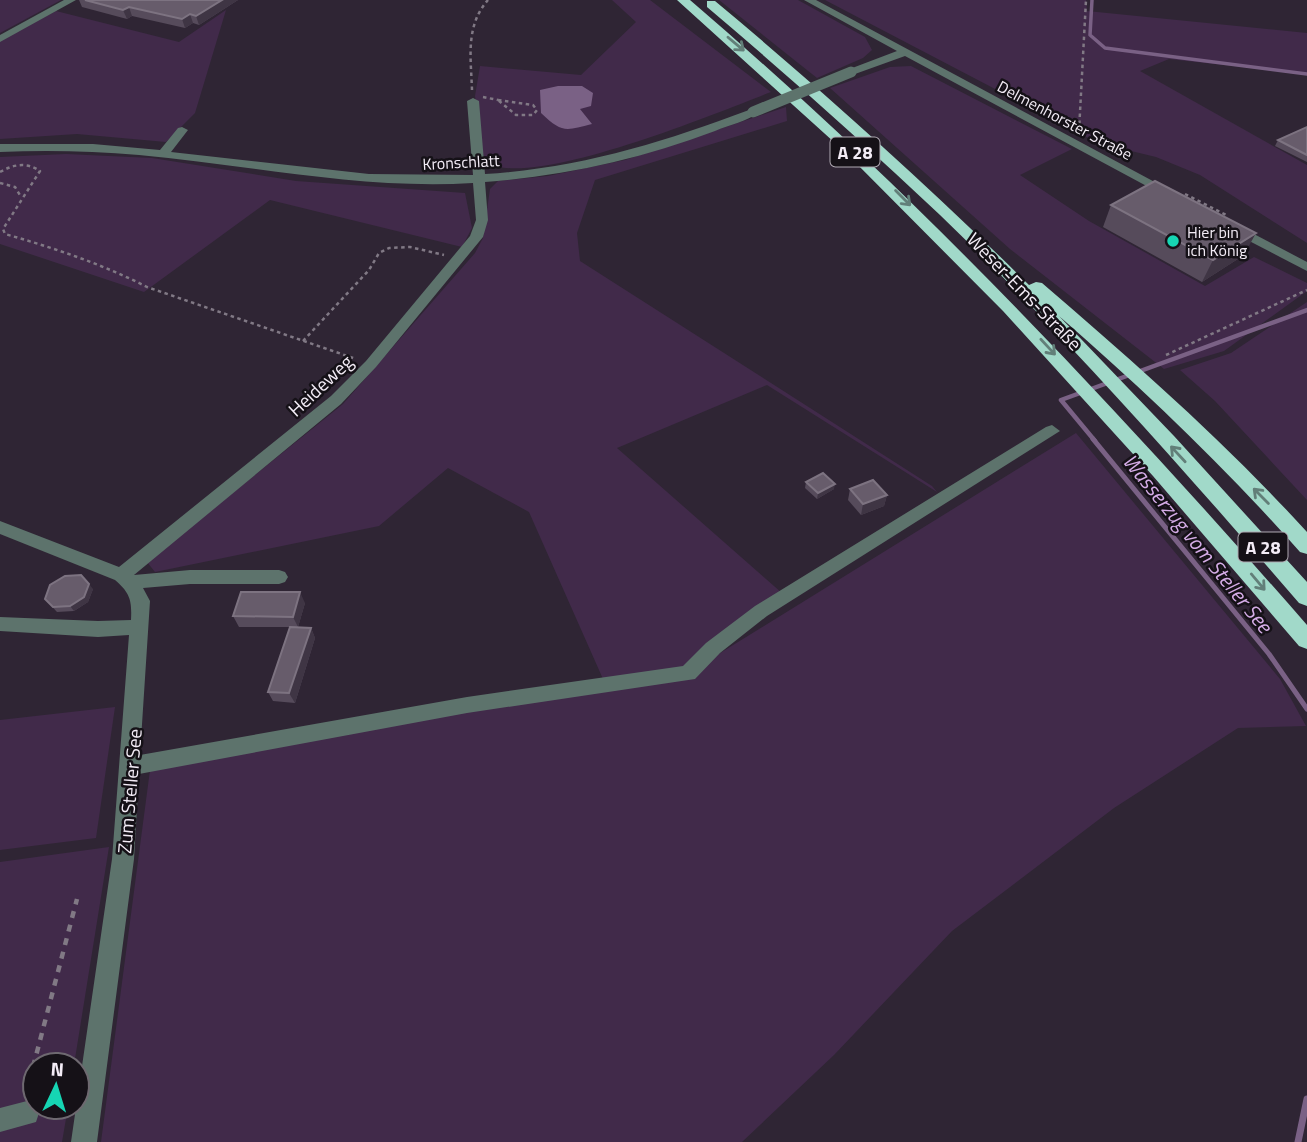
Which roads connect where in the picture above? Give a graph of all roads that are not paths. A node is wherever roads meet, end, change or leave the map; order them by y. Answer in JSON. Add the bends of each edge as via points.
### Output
{"nodes":[{"id":1,"x":71,"y":0,"type":"edge"},
{"id":2,"x":683,"y":0,"type":"edge"},
{"id":3,"x":705,"y":0,"type":"edge"},
{"id":4,"x":809,"y":0,"type":"edge"},
{"id":5,"x":0,"y":39,"type":"edge"},
{"id":6,"x":905,"y":52,"type":"junction"},
{"id":7,"x":472,"y":101,"type":"road end"},
{"id":8,"x":182,"y":130,"type":"dead end"},
{"id":9,"x":0,"y":148,"type":"edge"},
{"id":10,"x":169,"y":155,"type":"junction"},
{"id":11,"x":164,"y":169,"type":"dead end"},
{"id":12,"x":480,"y":178,"type":"junction"},
{"id":13,"x":1181,"y":200,"type":"edge"},
{"id":14,"x":1216,"y":218,"type":"edge"},
{"id":15,"x":968,"y":236,"type":"junction"},
{"id":16,"x":1307,"y":267,"type":"edge"},
{"id":17,"x":1052,"y":430,"type":"dead end"},
{"id":18,"x":0,"y":527,"type":"edge"},
{"id":19,"x":1307,"y":546,"type":"edge"},
{"id":20,"x":279,"y":577,"type":"dead end"},
{"id":21,"x":125,"y":579,"type":"junction"},
{"id":22,"x":1307,"y":597,"type":"edge"},
{"id":23,"x":0,"y":624,"type":"edge"},
{"id":24,"x":140,"y":627,"type":"junction"},
{"id":25,"x":1307,"y":640,"type":"edge"},
{"id":26,"x":131,"y":766,"type":"junction"},
{"id":27,"x":84,"y":1142,"type":"edge"}],
"edges":[{"from":1,"to":5,"type":"street"},
{"from":2,"to":25,"type":"highway","name":"Weser-Ems-Straße","number":"A 28","one_way":true,"via":[[762,66],[955,250],[1099,403]]},
{"from":3,"to":15,"type":"highway","name":"Weser-Ems-Straße","number":"A 28","via":[[836,112]]},
{"from":4,"to":6,"type":"street","name":"Delmenhorster Straße"},
{"from":6,"to":12,"type":"street","name":"Kronschlatt","bridge":true,"via":[[633,154]]},
{"from":6,"to":13,"type":"street","name":"Delmenhorster Straße"},
{"from":7,"to":12,"type":"street","name":"Heideweg"},
{"from":8,"to":10,"type":"street"},
{"from":9,"to":10,"type":"street","name":"Kronschlatt","via":[[71,146]]},
{"from":10,"to":11,"type":"street"},
{"from":10,"to":12,"type":"street","name":"Kronschlatt","via":[[372,179]]},
{"from":12,"to":21,"type":"street","name":"Heideweg","via":[[482,220],[476,237],[371,364],[336,400]]},
{"from":14,"to":16,"type":"street"},
{"from":19,"to":15,"type":"highway","one_way":true,"via":[[1152,387],[986,242]]},
{"from":22,"to":15,"type":"highway","name":"Weser-Ems-Straße","number":"A 28","one_way":true,"via":[[1125,396]]},
{"from":17,"to":26,"type":"street","via":[[761,611],[688,673],[467,705]]},
{"from":18,"to":21,"type":"street"},
{"from":20,"to":21,"type":"street"},
{"from":21,"to":24,"type":"street","name":"Zum Steller See","via":[[141,601]]},
{"from":23,"to":24,"type":"street"},
{"from":24,"to":26,"type":"street","name":"Zum Steller See"},
{"from":26,"to":27,"type":"street","name":"Zum Steller See","via":[[123,859]]}]}
